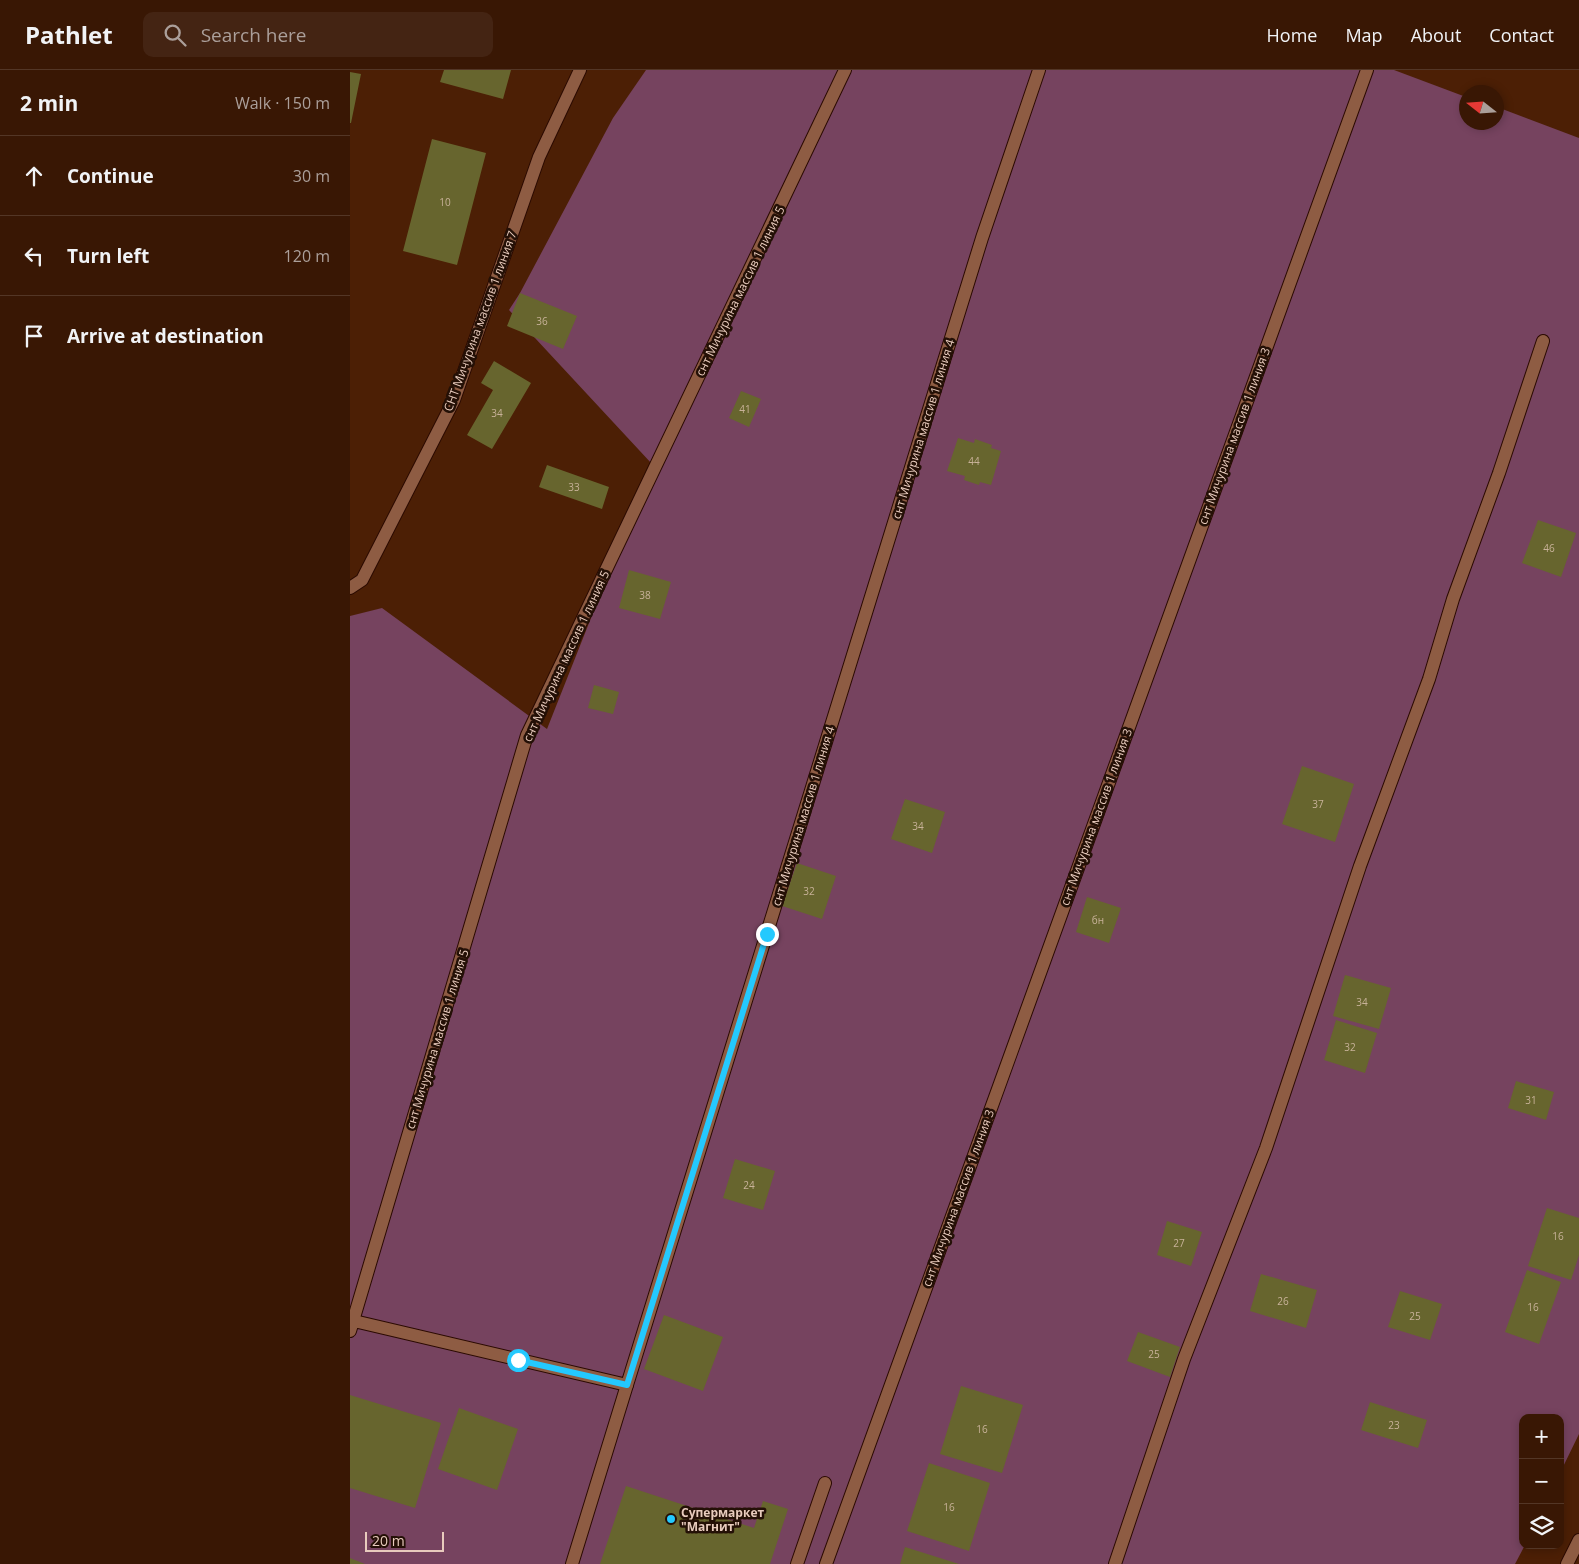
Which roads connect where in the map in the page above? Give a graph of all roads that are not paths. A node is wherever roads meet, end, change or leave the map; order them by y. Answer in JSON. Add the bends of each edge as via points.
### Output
{"nodes":[{"id":1,"x":580,"y":70,"type":"edge"},
{"id":2,"x":845,"y":70,"type":"edge"},
{"id":3,"x":1039,"y":70,"type":"edge"},
{"id":4,"x":1367,"y":70,"type":"edge"},
{"id":5,"x":1543,"y":341,"type":"dead end"},
{"id":6,"x":350,"y":588,"type":"edge"},
{"id":7,"x":352,"y":1326,"type":"edge"},
{"id":8,"x":627,"y":1385,"type":"junction"},
{"id":9,"x":825,"y":1483,"type":"dead end"},
{"id":10,"x":1579,"y":1540,"type":"edge"},
{"id":11,"x":572,"y":1564,"type":"edge"},
{"id":12,"x":797,"y":1564,"type":"edge"},
{"id":13,"x":826,"y":1564,"type":"edge"},
{"id":14,"x":1115,"y":1564,"type":"edge"},
{"id":15,"x":1567,"y":1564,"type":"edge"}],
"edges":[{"from":1,"to":6,"type":"street","name":"СНТ Мичурина массив 1 линия 7","via":[[539,157],[454,400],[362,580]]},
{"from":2,"to":7,"type":"street","name":"снт Мичурина массив 1 линия 5","via":[[528,735]]},
{"from":3,"to":8,"type":"street","name":"снт Мичурина массив 1 линия 4","via":[[982,238]]},
{"from":4,"to":13,"type":"street","name":"снт Мичурина массив 1 линия 3"},
{"from":5,"to":14,"type":"street","via":[[1453,599],[1429,679],[1360,866],[1266,1148],[1184,1359]]},
{"from":7,"to":8,"type":"street"},
{"from":8,"to":11,"type":"street","name":"снт Мичурина массив 1 линия 4"},
{"from":9,"to":12,"type":"street"},
{"from":10,"to":15,"type":"street"}]}
